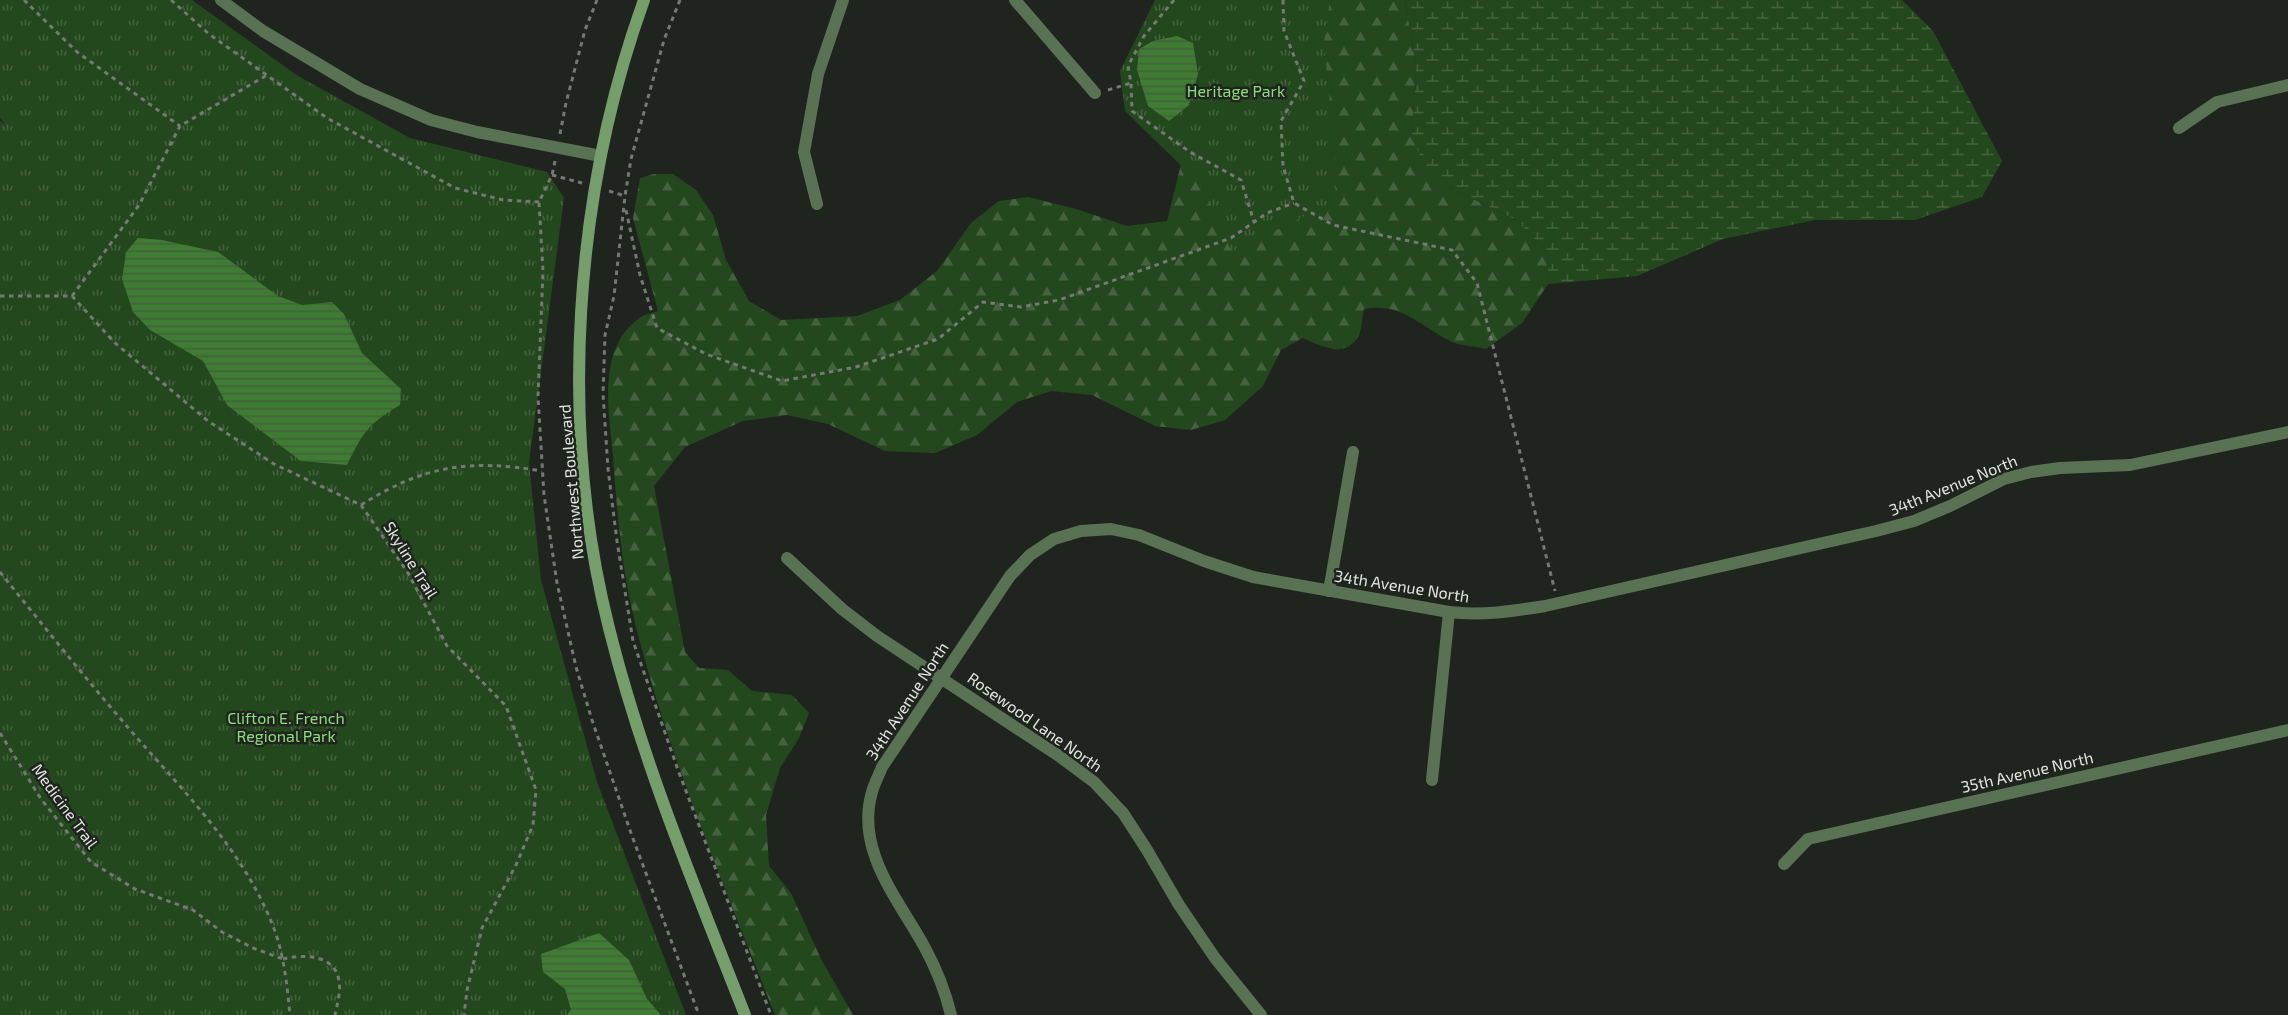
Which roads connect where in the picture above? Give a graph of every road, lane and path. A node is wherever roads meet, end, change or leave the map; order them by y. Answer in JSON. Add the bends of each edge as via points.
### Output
{"nodes":[{"id":1,"x":24,"y":0,"type":"edge"},
{"id":2,"x":171,"y":0,"type":"edge"},
{"id":3,"x":221,"y":0,"type":"edge"},
{"id":4,"x":597,"y":0,"type":"edge"},
{"id":5,"x":644,"y":0,"type":"edge"},
{"id":6,"x":680,"y":0,"type":"edge"},
{"id":7,"x":843,"y":0,"type":"edge"},
{"id":8,"x":1174,"y":0,"type":"edge"},
{"id":9,"x":1282,"y":0,"type":"edge"},
{"id":10,"x":1022,"y":3,"type":"edge"},
{"id":11,"x":267,"y":75,"type":"junction"},
{"id":12,"x":1131,"y":83,"type":"junction"},
{"id":13,"x":2288,"y":85,"type":"edge"},
{"id":14,"x":1095,"y":93,"type":"joint"},
{"id":15,"x":180,"y":126,"type":"junction"},
{"id":16,"x":562,"y":127,"type":"dead end"},
{"id":17,"x":2179,"y":128,"type":"dead end"},
{"id":18,"x":601,"y":156,"type":"junction"},
{"id":19,"x":552,"y":175,"type":"dead end"},
{"id":20,"x":539,"y":202,"type":"junction"},
{"id":21,"x":1294,"y":203,"type":"junction"},
{"id":22,"x":817,"y":204,"type":"dead end"},
{"id":23,"x":625,"y":207,"type":"junction"},
{"id":24,"x":1254,"y":222,"type":"junction"},
{"id":25,"x":0,"y":296,"type":"edge"},
{"id":26,"x":72,"y":296,"type":"junction"},
{"id":27,"x":2288,"y":432,"type":"edge"},
{"id":28,"x":1353,"y":452,"type":"dead end"},
{"id":29,"x":543,"y":471,"type":"junction"},
{"id":30,"x":361,"y":505,"type":"junction"},
{"id":31,"x":787,"y":558,"type":"dead end"},
{"id":32,"x":0,"y":572,"type":"edge"},
{"id":33,"x":1329,"y":591,"type":"junction"},
{"id":34,"x":1558,"y":603,"type":"junction"},
{"id":35,"x":1449,"y":612,"type":"junction"},
{"id":36,"x":942,"y":678,"type":"junction"},
{"id":37,"x":2288,"y":730,"type":"edge"},
{"id":38,"x":0,"y":733,"type":"edge"},
{"id":39,"x":1432,"y":780,"type":"dead end"},
{"id":40,"x":1784,"y":864,"type":"dead end"},
{"id":41,"x":283,"y":959,"type":"junction"},
{"id":42,"x":290,"y":1015,"type":"edge"},
{"id":43,"x":335,"y":1015,"type":"edge"},
{"id":44,"x":464,"y":1015,"type":"edge"},
{"id":45,"x":699,"y":1015,"type":"edge"},
{"id":46,"x":745,"y":1015,"type":"edge"},
{"id":47,"x":771,"y":1015,"type":"edge"},
{"id":48,"x":951,"y":1015,"type":"edge"},
{"id":49,"x":1261,"y":1015,"type":"edge"}],
"edges":[{"from":1,"to":15,"type":"path","via":[[77,52]]},
{"from":2,"to":11,"type":"path"},
{"from":3,"to":18,"type":"street","via":[[263,31],[360,89],[431,120]]},
{"from":4,"to":16,"type":"path","via":[[585,30]]},
{"from":5,"to":18,"type":"main road","name":"Northwest Boulevard"},
{"from":6,"to":23,"type":"path","via":[[664,40],[631,159]]},
{"from":7,"to":22,"type":"street","via":[[818,74],[804,152]]},
{"from":8,"to":12,"type":"path","via":[[1144,36],[1128,66]]},
{"from":9,"to":21,"type":"path","via":[[1284,31],[1304,81],[1281,121],[1283,166]]},
{"from":10,"to":14,"type":"street"},
{"from":11,"to":15,"type":"path"},
{"from":11,"to":20,"type":"path","via":[[327,118],[455,188],[503,200]]},
{"from":12,"to":14,"type":"path"},
{"from":12,"to":24,"type":"path","via":[[1132,111],[1190,152],[1241,180]]},
{"from":13,"to":17,"type":"street","via":[[2217,102]]},
{"from":15,"to":26,"type":"path","via":[[140,205]]},
{"from":18,"to":46,"type":"main road","name":"Northwest Boulevard","via":[[584,286],[580,375],[591,546],[630,707],[657,789]]},
{"from":19,"to":20,"type":"path"},
{"from":20,"to":29,"type":"path","via":[[543,271],[538,397]]},
{"from":21,"to":24,"type":"path"},
{"from":21,"to":34,"type":"path","via":[[1333,225],[1452,250],[1477,283]]},
{"from":23,"to":24,"type":"path","via":[[657,328],[706,354],[782,381],[856,367],[938,339],[983,302],[1021,306],[1059,300],[1231,238]]},
{"from":23,"to":47,"type":"path","via":[[605,335],[603,394],[614,520],[633,641]]},
{"from":25,"to":26,"type":"path"},
{"from":26,"to":30,"type":"path","via":[[115,343],[208,421],[274,464]]},
{"from":27,"to":34,"type":"street","name":"34th Avenue North","via":[[2130,465],[2031,472],[2004,479],[1914,520],[1876,531]]},
{"from":28,"to":33,"type":"street"},
{"from":29,"to":30,"type":"path","via":[[463,465],[389,487]]},
{"from":29,"to":45,"type":"path","via":[[557,583],[576,667],[632,836]]},
{"from":30,"to":44,"type":"path","name":"Skyline Trail","via":[[408,573],[447,645],[506,706],[536,790],[533,825],[482,928]]},
{"from":31,"to":36,"type":"street","name":"Rosewood Lane North","via":[[842,609]]},
{"from":32,"to":41,"type":"path","via":[[71,662],[227,843],[255,887]]},
{"from":33,"to":35,"type":"street","name":"34th Avenue North"},
{"from":33,"to":36,"type":"street","name":"34th Avenue North","via":[[1253,577],[1139,535],[1111,529],[1082,531],[1054,539],[1030,555],[1010,576]]},
{"from":34,"to":35,"type":"street","name":"34th Avenue North","via":[[1504,613]]},
{"from":35,"to":39,"type":"street"},
{"from":36,"to":48,"type":"street","name":"34th Avenue North","via":[[882,767],[871,794],[868,822],[872,850],[882,877],[938,973]]},
{"from":36,"to":49,"type":"street","name":"Rosewood Lane North","via":[[1094,782],[1123,813],[1215,958]]},
{"from":37,"to":40,"type":"street","name":"35th Avenue North","via":[[1808,839]]},
{"from":38,"to":41,"type":"path","name":"Medicine Trail","via":[[41,799],[91,862],[135,890],[193,910],[222,932]]},
{"from":41,"to":42,"type":"path"},
{"from":41,"to":43,"type":"path","via":[[301,955],[323,960],[333,967],[339,981]]}]}
